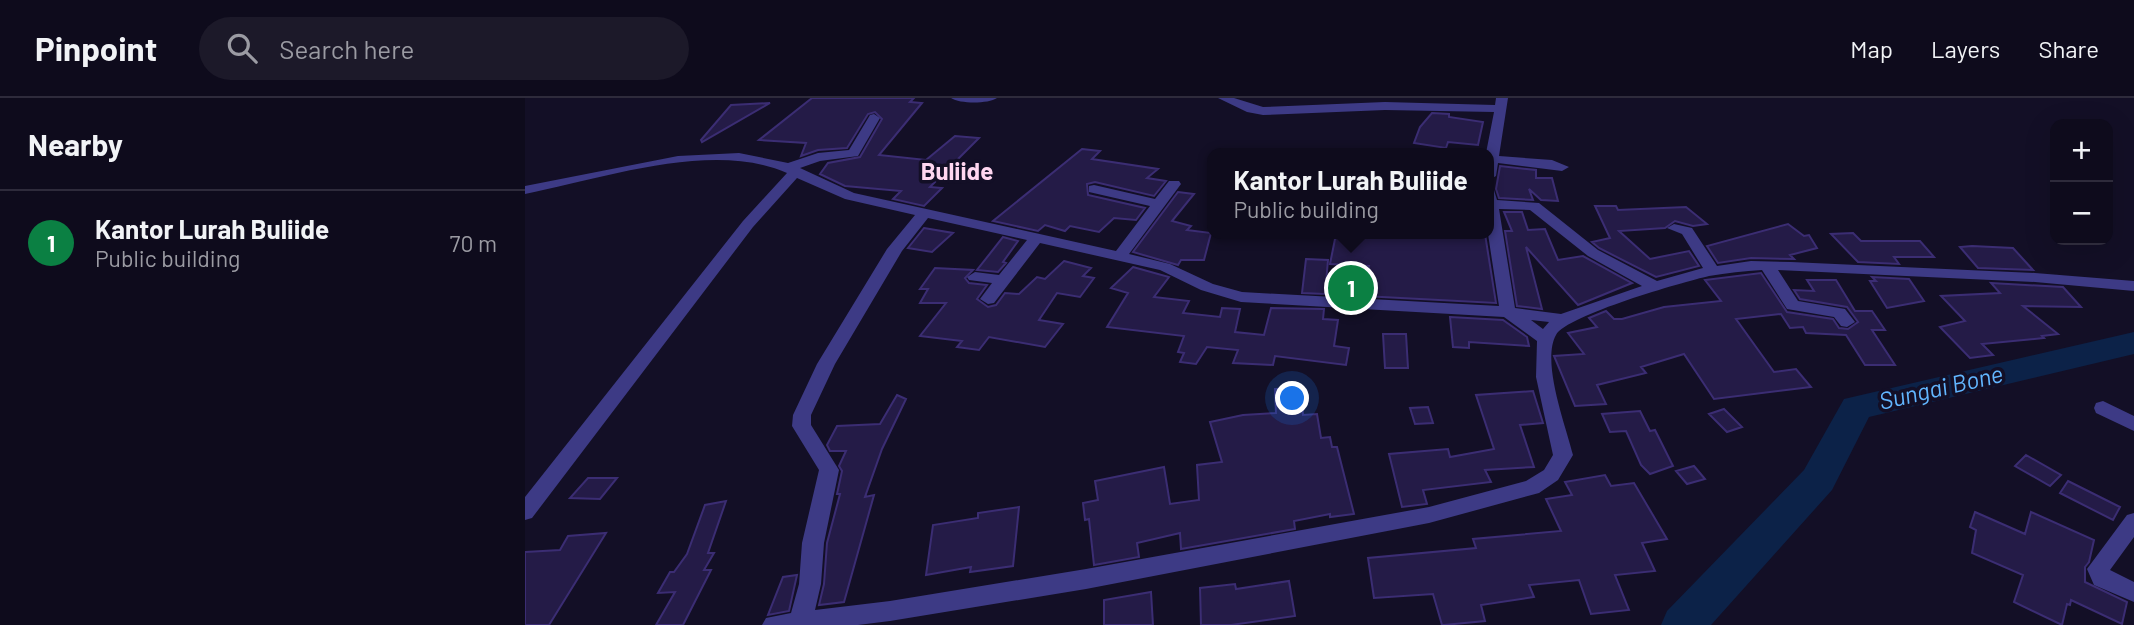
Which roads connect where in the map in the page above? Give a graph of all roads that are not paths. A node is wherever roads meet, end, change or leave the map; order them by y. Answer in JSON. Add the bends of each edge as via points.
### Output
{"nodes":[{"id":1,"x":957,"y":98,"type":"edge"},
{"id":2,"x":991,"y":98,"type":"edge"},
{"id":3,"x":1224,"y":98,"type":"edge"},
{"id":4,"x":1501,"y":103,"type":"edge"},
{"id":5,"x":874,"y":118,"type":"dead end"},
{"id":6,"x":1494,"y":152,"type":"edge"},
{"id":7,"x":1494,"y":159,"type":"edge"},
{"id":8,"x":1562,"y":167,"type":"dead end"},
{"id":9,"x":792,"y":170,"type":"junction"},
{"id":10,"x":1174,"y":184,"type":"dead end"},
{"id":11,"x":1094,"y":189,"type":"dead end"},
{"id":12,"x":525,"y":190,"type":"edge"},
{"id":13,"x":1494,"y":200,"type":"edge"},
{"id":14,"x":1157,"y":204,"type":"junction"},
{"id":15,"x":924,"y":213,"type":"junction"},
{"id":16,"x":1494,"y":223,"type":"edge"},
{"id":17,"x":1674,"y":228,"type":"dead end"},
{"id":18,"x":1036,"y":239,"type":"junction"},
{"id":19,"x":1119,"y":257,"type":"junction"},
{"id":20,"x":1767,"y":265,"type":"junction"},
{"id":21,"x":1713,"y":271,"type":"junction"},
{"id":22,"x":975,"y":277,"type":"dead end"},
{"id":23,"x":1004,"y":280,"type":"junction"},
{"id":24,"x":2134,"y":286,"type":"edge"},
{"id":25,"x":1656,"y":287,"type":"junction"},
{"id":26,"x":988,"y":299,"type":"dead end"},
{"id":27,"x":1509,"y":312,"type":"junction"},
{"id":28,"x":1562,"y":319,"type":"junction"},
{"id":29,"x":1847,"y":322,"type":"dead end"},
{"id":30,"x":1546,"y":339,"type":"junction"},
{"id":31,"x":2103,"y":408,"type":"dead end"},
{"id":32,"x":2134,"y":424,"type":"edge"},
{"id":33,"x":525,"y":512,"type":"edge"},
{"id":34,"x":2134,"y":521,"type":"edge"},
{"id":35,"x":2134,"y":593,"type":"edge"},
{"id":36,"x":800,"y":622,"type":"junction"},
{"id":37,"x":774,"y":625,"type":"edge"}],
"edges":[{"from":1,"to":2,"type":"street"},
{"from":3,"to":4,"type":"street","via":[[1263,111]]},
{"from":4,"to":6,"type":"street"},
{"from":5,"to":9,"type":"street","via":[[853,153],[818,157]]},
{"from":7,"to":8,"type":"street"},
{"from":9,"to":12,"type":"street","via":[[740,157],[706,157]]},
{"from":9,"to":15,"type":"street","via":[[837,193]]},
{"from":9,"to":33,"type":"street"},
{"from":10,"to":14,"type":"street"},
{"from":11,"to":14,"type":"street"},
{"from":13,"to":25,"type":"street","via":[[1534,206],[1593,253]]},
{"from":14,"to":19,"type":"street"},
{"from":15,"to":18,"type":"street"},
{"from":15,"to":36,"type":"street","via":[[895,249],[826,364],[802,415],[801,426],[829,470]]},
{"from":16,"to":27,"type":"street"},
{"from":17,"to":21,"type":"street","via":[[1687,231]]},
{"from":18,"to":19,"type":"street"},
{"from":18,"to":23,"type":"street"},
{"from":19,"to":27,"type":"street","via":[[1165,267],[1241,297]]},
{"from":20,"to":21,"type":"street"},
{"from":20,"to":24,"type":"street","via":[[2069,278]]},
{"from":20,"to":29,"type":"street","via":[[1793,305],[1839,313]]},
{"from":21,"to":25,"type":"street"},
{"from":22,"to":23,"type":"street"},
{"from":23,"to":26,"type":"street"},
{"from":25,"to":28,"type":"street"},
{"from":27,"to":28,"type":"street"},
{"from":27,"to":30,"type":"street"},
{"from":28,"to":30,"type":"street"},
{"from":30,"to":36,"type":"street","via":[[1542,359],[1563,455],[1551,475],[1532,487],[1456,509],[1259,548]]},
{"from":31,"to":32,"type":"street"},
{"from":34,"to":35,"type":"street","via":[[2098,573]]},
{"from":36,"to":37,"type":"street"}]}
